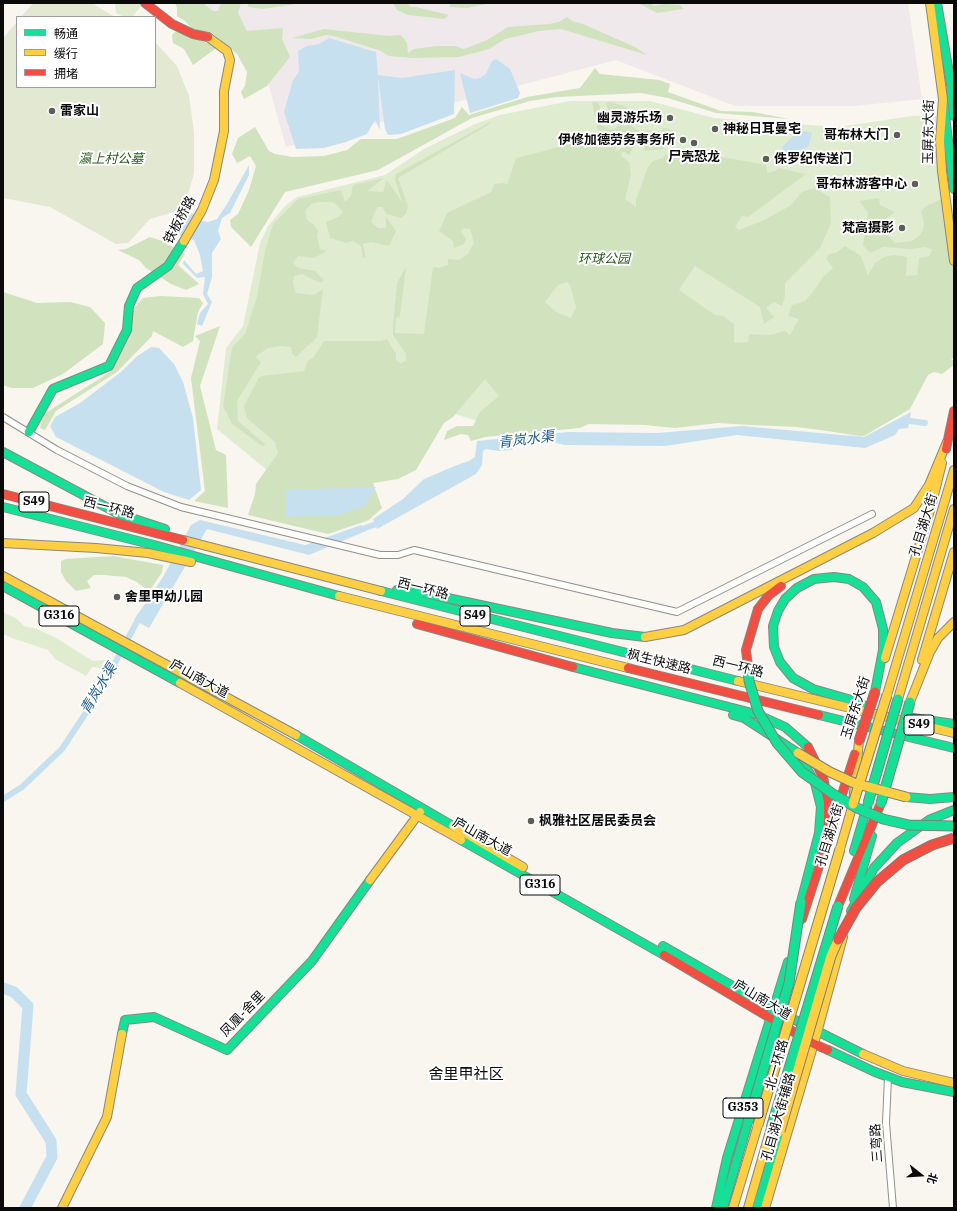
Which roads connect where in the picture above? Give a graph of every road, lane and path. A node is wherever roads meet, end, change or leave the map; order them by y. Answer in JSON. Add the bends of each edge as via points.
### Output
{"nodes":[{"id":1,"x":145,"y":3,"type":"edge"},
{"id":2,"x":930,"y":3,"type":"edge"},
{"id":3,"x":937,"y":3,"type":"edge"},
{"id":4,"x":943,"y":99,"type":"junction"},
{"id":5,"x":951,"y":109,"type":"edge"},
{"id":6,"x":954,"y":189,"type":"edge"},
{"id":7,"x":954,"y":261,"type":"edge"},
{"id":8,"x":954,"y":411,"type":"edge"},
{"id":9,"x":3,"y":417,"type":"edge"},
{"id":10,"x":29,"y":432,"type":"junction"},
{"id":11,"x":947,"y":442,"type":"junction"},
{"id":12,"x":3,"y":452,"type":"edge"},
{"id":13,"x":954,"y":470,"type":"edge"},
{"id":14,"x":3,"y":494,"type":"edge"},
{"id":15,"x":3,"y":507,"type":"edge"},
{"id":16,"x":954,"y":509,"type":"edge"},
{"id":17,"x":872,"y":514,"type":"dead end"},
{"id":18,"x":3,"y":543,"type":"edge"},
{"id":19,"x":954,"y":552,"type":"edge"},
{"id":20,"x":278,"y":564,"type":"junction"},
{"id":21,"x":807,"y":566,"type":"junction"},
{"id":22,"x":3,"y":576,"type":"edge"},
{"id":23,"x":278,"y":580,"type":"junction"},
{"id":24,"x":337,"y":581,"type":"junction"},
{"id":25,"x":3,"y":586,"type":"edge"},
{"id":26,"x":333,"y":595,"type":"junction"},
{"id":27,"x":359,"y":602,"type":"joint"},
{"id":28,"x":954,"y":622,"type":"edge"},
{"id":29,"x":135,"y":653,"type":"junction"},
{"id":30,"x":651,"y":687,"type":"junction"},
{"id":31,"x":875,"y":692,"type":"junction"},
{"id":32,"x":910,"y":702,"type":"junction"},
{"id":33,"x":885,"y":716,"type":"junction"},
{"id":34,"x":954,"y":724,"type":"edge"},
{"id":35,"x":954,"y":734,"type":"edge"},
{"id":36,"x":859,"y":741,"type":"junction"},
{"id":37,"x":954,"y":748,"type":"edge"},
{"id":38,"x":798,"y":754,"type":"junction"},
{"id":39,"x":954,"y":797,"type":"edge"},
{"id":40,"x":881,"y":803,"type":"junction"},
{"id":41,"x":853,"y":804,"type":"junction"},
{"id":42,"x":954,"y":810,"type":"edge"},
{"id":43,"x":420,"y":812,"type":"junction"},
{"id":44,"x":954,"y":826,"type":"edge"},
{"id":45,"x":954,"y":838,"type":"edge"},
{"id":46,"x":825,"y":846,"type":"junction"},
{"id":47,"x":838,"y":906,"type":"junction"},
{"id":48,"x":850,"y":912,"type":"junction"},
{"id":49,"x":773,"y":1009,"type":"junction"},
{"id":50,"x":770,"y":1020,"type":"junction"},
{"id":51,"x":817,"y":1033,"type":"junction"},
{"id":52,"x":814,"y":1044,"type":"junction"},
{"id":53,"x":888,"y":1077,"type":"junction"},
{"id":54,"x":954,"y":1083,"type":"edge"},
{"id":55,"x":954,"y":1092,"type":"edge"},
{"id":56,"x":776,"y":1130,"type":"junction"},
{"id":57,"x":62,"y":1208,"type":"edge"},
{"id":58,"x":716,"y":1208,"type":"edge"},
{"id":59,"x":722,"y":1208,"type":"edge"},
{"id":60,"x":733,"y":1208,"type":"edge"},
{"id":61,"x":748,"y":1208,"type":"edge"},
{"id":62,"x":757,"y":1208,"type":"edge"},
{"id":63,"x":765,"y":1208,"type":"edge"},
{"id":64,"x":893,"y":1208,"type":"edge"}],
"edges":[{"from":1,"to":10,"type":"main road","name":"铁板桥路","via":[[172,24],[193,34],[209,37],[227,51],[230,60],[224,91],[224,132],[214,180],[202,210],[179,251],[168,266],[137,288],[129,306],[127,330],[109,366],[53,389]]},
{"from":2,"to":4,"type":"main road","name":"玉屏东大街"},
{"from":3,"to":5,"type":"main road","name":"玉屏东大街","via":[[951,90]]},
{"from":4,"to":5,"type":"main road"},
{"from":4,"to":7,"type":"main road","name":"玉屏东大街","via":[[940,140],[942,172]]},
{"from":5,"to":6,"type":"main road"},
{"from":8,"to":11,"type":"main road","name":"玉屏东大街"},
{"from":9,"to":10,"type":"street"},
{"from":10,"to":17,"type":"street","via":[[57,450],[127,486],[181,507],[380,555],[398,555],[414,550],[677,612]]},
{"from":11,"to":21,"type":"main road","via":[[929,485],[914,508],[873,533]]},
{"from":11,"to":31,"type":"main road","name":"玉屏东大街","via":[[931,506]]},
{"from":12,"to":20,"type":"main road","via":[[119,514]]},
{"from":13,"to":41,"type":"main road","name":"孔目湖大街","bridge":true},
{"from":14,"to":20,"type":"main road","name":"西一环路","number":"S49"},
{"from":15,"to":23,"type":"main road","name":"西一环路","number":"S49","via":[[154,545]]},
{"from":16,"to":47,"type":"main road","name":"孔目湖大街","bridge":true},
{"from":18,"to":23,"type":"main road","via":[[148,553]]},
{"from":19,"to":32,"type":"main road"},
{"from":20,"to":24,"type":"main road","name":"西一环路","number":"S49"},
{"from":21,"to":24,"type":"main road","via":[[684,630],[647,637],[612,633],[424,594]]},
{"from":21,"to":44,"type":"main road","bridge":true,"via":[[769,595],[758,609],[751,628],[746,650],[749,681],[758,711],[777,743],[802,772],[856,808],[883,819],[909,825]]},
{"from":22,"to":29,"type":"main road","name":"庐山南大道","number":"G316","via":[[114,637]]},
{"from":23,"to":26,"type":"main road","name":"西一环路","number":"S49"},
{"from":24,"to":33,"type":"main road","name":"西一环路","number":"S49"},
{"from":25,"to":29,"type":"main road","name":"庐山南大道","number":"G316","via":[[114,646]]},
{"from":26,"to":27,"type":"main road","name":"西一环路","number":"S49"},
{"from":26,"to":30,"type":"main road","via":[[410,622],[532,657]]},
{"from":27,"to":37,"type":"main road","name":"枫生快速路","number":"S49"},
{"from":28,"to":32,"type":"main road","via":[[938,638],[930,652]]},
{"from":29,"to":43,"type":"main road","name":"庐山南大道","number":"G316","via":[[315,746]]},
{"from":30,"to":38,"type":"main road","bridge":true,"via":[[744,718]]},
{"from":30,"to":46,"type":"main road","bridge":true,"via":[[756,714],[785,727],[806,744],[823,777],[828,801]]},
{"from":31,"to":33,"type":"main road","via":[[883,629],[876,602],[863,587],[849,579],[814,579],[797,588],[785,599],[773,626],[774,647],[780,662],[793,678],[813,689],[855,701]]},
{"from":31,"to":36,"type":"main road","name":"玉屏东大街","bridge":true},
{"from":32,"to":40,"type":"main road","bridge":true},
{"from":33,"to":34,"type":"main road","via":[[925,718]]},
{"from":33,"to":35,"type":"main road","number":"S49"},
{"from":36,"to":41,"type":"main road"},
{"from":36,"to":46,"type":"main road","name":"玉屏东大街"},
{"from":38,"to":39,"type":"main road","bridge":true,"via":[[854,783],[879,791],[918,798]]},
{"from":38,"to":59,"type":"main road","bridge":true,"via":[[815,783],[821,807],[819,833],[801,902],[789,983]]},
{"from":40,"to":47,"type":"main road"},
{"from":40,"to":48,"type":"main road"},
{"from":41,"to":60,"type":"main road","name":"孔目湖大街","bridge":true},
{"from":42,"to":48,"type":"main road","via":[[929,820],[903,839],[874,868]]},
{"from":43,"to":49,"type":"main road","name":"庐山南大道","number":"G316"},
{"from":43,"to":50,"type":"main road","name":"庐山南大道","number":"G316"},
{"from":43,"to":57,"type":"main road","name":"凤凰-舍里","via":[[312,961],[227,1050],[154,1017],[126,1020],[107,1117]]},
{"from":45,"to":56,"type":"main road","bridge":true,"via":[[932,845],[903,860],[877,882],[856,908],[831,956]]},
{"from":46,"to":49,"type":"main road","name":"玉屏东大街"},
{"from":47,"to":56,"type":"main road","name":"北一环路","bridge":true},
{"from":48,"to":51,"type":"main road"},
{"from":49,"to":50,"type":"main road","number":"G353"},
{"from":49,"to":51,"type":"main road","name":"庐山南大道","number":"G316"},
{"from":50,"to":52,"type":"main road","name":"庐山南大道","number":"G316"},
{"from":50,"to":58,"type":"main road","number":"G353","via":[[727,1158]]},
{"from":51,"to":52,"type":"main road","name":"孔目湖大街辅路"},
{"from":51,"to":54,"type":"main road","name":"庐山南大道","number":"G316","via":[[903,1072]]},
{"from":52,"to":53,"type":"main road","name":"庐山南大道","number":"G316"},
{"from":52,"to":63,"type":"main road","name":"孔目湖大街辅路"},
{"from":53,"to":55,"type":"main road","name":"庐山南大道","number":"G316","via":[[927,1088]]},
{"from":53,"to":64,"type":"street","name":"三弯路","via":[[886,1123]]},
{"from":56,"to":61,"type":"main road","name":"北一环路"},
{"from":56,"to":62,"type":"main road"}]}
